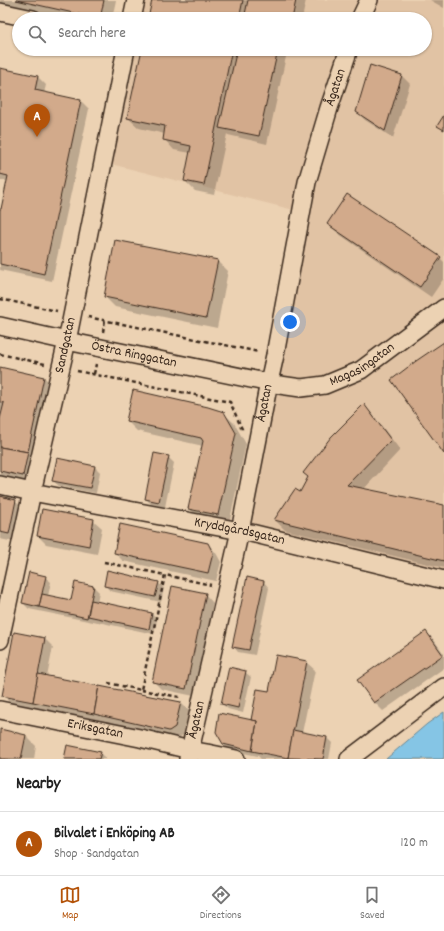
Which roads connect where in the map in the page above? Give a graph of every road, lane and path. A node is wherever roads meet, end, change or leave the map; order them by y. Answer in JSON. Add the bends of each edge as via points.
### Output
{"nodes":[{"id":1,"x":136,"y":0,"type":"edge"},
{"id":2,"x":369,"y":0,"type":"edge"},
{"id":3,"x":0,"y":12,"type":"edge"},
{"id":4,"x":133,"y":12,"type":"edge"},
{"id":5,"x":363,"y":12,"type":"edge"},
{"id":6,"x":12,"y":15,"type":"edge"},
{"id":7,"x":125,"y":56,"type":"edge"},
{"id":8,"x":347,"y":56,"type":"edge"},
{"id":9,"x":0,"y":299,"type":"edge"},
{"id":10,"x":444,"y":308,"type":"edge"},
{"id":11,"x":72,"y":314,"type":"junction"},
{"id":12,"x":0,"y":326,"type":"edge"},
{"id":13,"x":67,"y":341,"type":"junction"},
{"id":14,"x":0,"y":354,"type":"edge"},
{"id":15,"x":275,"y":355,"type":"junction"},
{"id":16,"x":61,"y":367,"type":"junction"},
{"id":17,"x":269,"y":382,"type":"junction"},
{"id":18,"x":240,"y":437,"type":"dead end"},
{"id":19,"x":0,"y":485,"type":"edge"},
{"id":20,"x":32,"y":492,"type":"junction"},
{"id":21,"x":240,"y":531,"type":"junction"},
{"id":22,"x":104,"y":562,"type":"dead end"},
{"id":23,"x":165,"y":575,"type":"junction"},
{"id":24,"x":444,"y":580,"type":"edge"},
{"id":25,"x":212,"y":585,"type":"dead end"},
{"id":26,"x":0,"y":640,"type":"edge"},
{"id":27,"x":108,"y":683,"type":"dead end"},
{"id":28,"x":444,"y":687,"type":"edge"},
{"id":29,"x":141,"y":690,"type":"junction"},
{"id":30,"x":180,"y":697,"type":"dead end"},
{"id":31,"x":0,"y":710,"type":"edge"},
{"id":32,"x":189,"y":755,"type":"edge"},
{"id":33,"x":236,"y":759,"type":"edge"},
{"id":34,"x":349,"y":759,"type":"edge"}],
"edges":[{"from":1,"to":4,"type":"street"},
{"from":2,"to":5,"type":"street"},
{"from":3,"to":6,"type":"street"},
{"from":7,"to":11,"type":"street","name":"Sandgatan"},
{"from":8,"to":15,"type":"street","name":"Ågatan","via":[[308,182]]},
{"from":9,"to":11,"type":"path"},
{"from":10,"to":17,"type":"street","name":"Magasingatan","via":[[361,370],[326,385],[301,388]]},
{"from":11,"to":13,"type":"street","name":"Sandgatan"},
{"from":11,"to":15,"type":"path"},
{"from":12,"to":13,"type":"street","name":"Östra Ringgatan"},
{"from":13,"to":16,"type":"street","name":"Sandgatan"},
{"from":13,"to":17,"type":"street","name":"Östra Ringgatan"},
{"from":14,"to":16,"type":"path"},
{"from":15,"to":17,"type":"street","name":"Ågatan"},
{"from":16,"to":18,"type":"path","via":[[230,402],[242,429]]},
{"from":16,"to":20,"type":"street","name":"Sandgatan"},
{"from":17,"to":21,"type":"street","name":"Ågatan"},
{"from":19,"to":20,"type":"street","name":"Kryddgårdsgatan"},
{"from":20,"to":21,"type":"street","name":"Kryddgårdsgatan"},
{"from":20,"to":26,"type":"street","name":"Sandgatan"},
{"from":21,"to":24,"type":"street","name":"Kryddgårdsgatan"},
{"from":21,"to":32,"type":"street","name":"Ågatan"},
{"from":22,"to":23,"type":"path"},
{"from":23,"to":25,"type":"path"},
{"from":23,"to":29,"type":"path"},
{"from":27,"to":29,"type":"path"},
{"from":28,"to":34,"type":"street"},
{"from":29,"to":30,"type":"path"},
{"from":31,"to":32,"type":"street","name":"Eriksgatan","via":[[140,738]]},
{"from":32,"to":33,"type":"street","name":"Eriksgatan","via":[[207,753]]}]}
